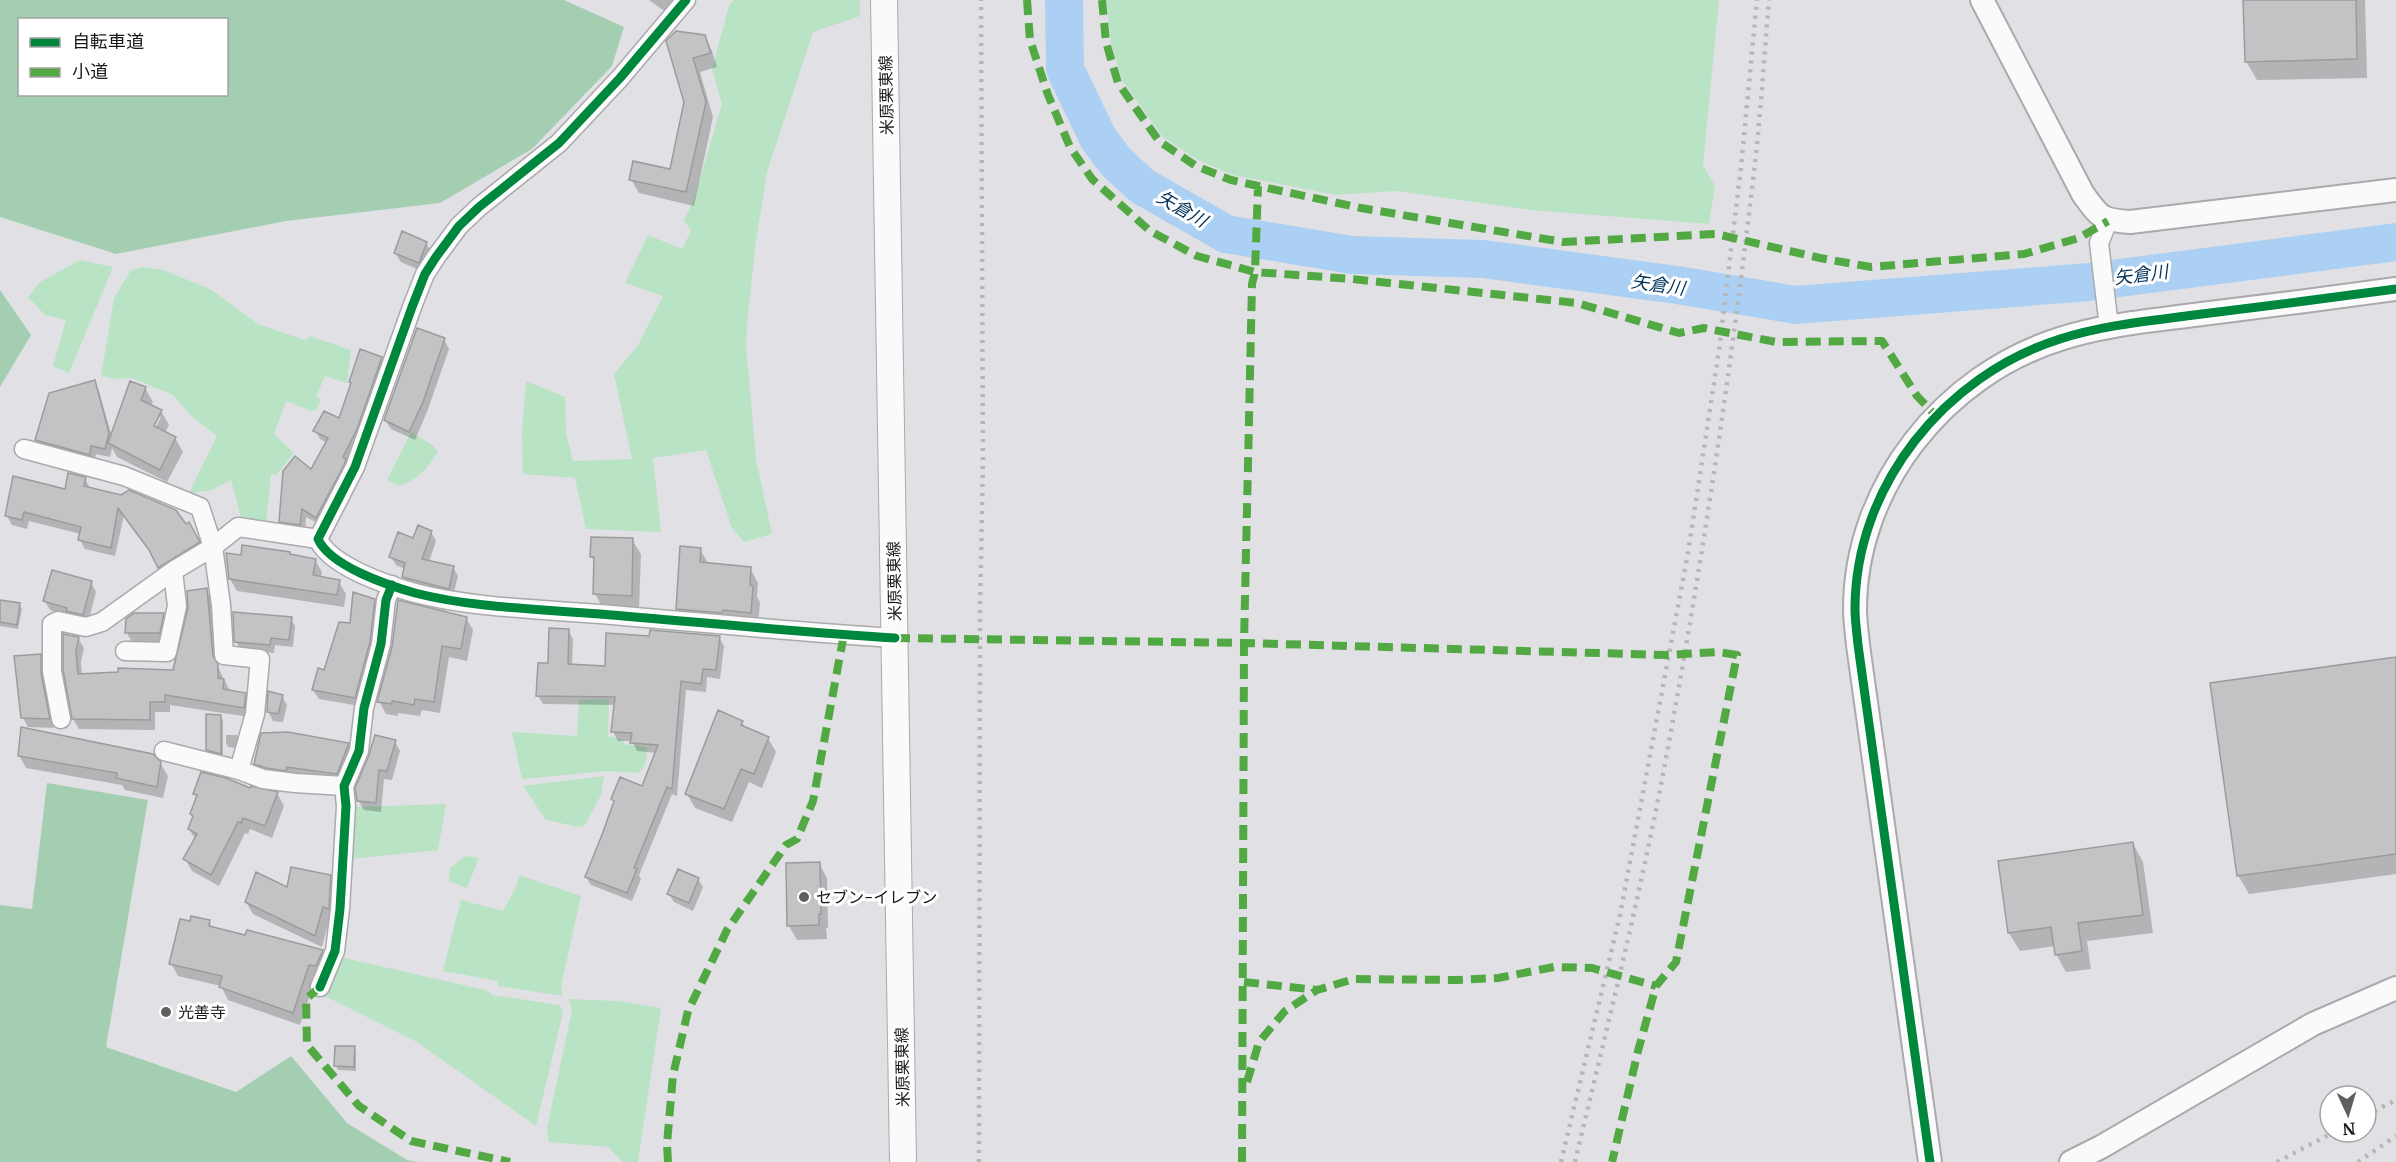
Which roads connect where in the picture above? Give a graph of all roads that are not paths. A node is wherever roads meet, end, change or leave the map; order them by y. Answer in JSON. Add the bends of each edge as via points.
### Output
{"nodes":[{"id":1,"x":686,"y":0,"type":"edge"},
{"id":2,"x":884,"y":0,"type":"edge"},
{"id":3,"x":1982,"y":0,"type":"edge"},
{"id":4,"x":2396,"y":190,"type":"edge"},
{"id":5,"x":2108,"y":221,"type":"junction"},
{"id":6,"x":2396,"y":289,"type":"edge"},
{"id":7,"x":2108,"y":321,"type":"junction"},
{"id":8,"x":24,"y":449,"type":"dead end"},
{"id":9,"x":318,"y":539,"type":"junction"},
{"id":10,"x":213,"y":547,"type":"junction"},
{"id":11,"x":173,"y":571,"type":"junction"},
{"id":12,"x":392,"y":585,"type":"junction"},
{"id":13,"x":895,"y":638,"type":"junction"},
{"id":14,"x":125,"y":651,"type":"dead end"},
{"id":15,"x":61,"y":719,"type":"dead end"},
{"id":16,"x":164,"y":751,"type":"dead end"},
{"id":17,"x":239,"y":770,"type":"junction"},
{"id":18,"x":344,"y":786,"type":"junction"},
{"id":19,"x":320,"y":987,"type":"dead end"},
{"id":20,"x":2396,"y":988,"type":"edge"},
{"id":21,"x":903,"y":1162,"type":"edge"},
{"id":22,"x":1930,"y":1162,"type":"edge"},
{"id":23,"x":2071,"y":1162,"type":"edge"}],
"edges":[{"from":1,"to":9,"type":"street","via":[[559,142],[479,207],[436,257],[412,307],[355,467]]},
{"from":2,"to":13,"type":"main road","name":"米原栗東線"},
{"from":3,"to":5,"type":"street","via":[[2083,194]]},
{"from":4,"to":5,"type":"street","via":[[2130,222]]},
{"from":5,"to":7,"type":"street","via":[[2099,243]]},
{"from":6,"to":7,"type":"street"},
{"from":7,"to":22,"type":"street","via":[[2002,363],[1966,388],[1936,416],[1887,481],[1870,521],[1860,567],[1855,609],[1858,645]]},
{"from":8,"to":10,"type":"street","via":[[124,476],[200,507]]},
{"from":9,"to":10,"type":"street","via":[[238,527]]},
{"from":9,"to":12,"type":"street","via":[[329,555],[342,564]]},
{"from":10,"to":11,"type":"street"},
{"from":10,"to":17,"type":"street","via":[[224,655],[260,658],[255,714]]},
{"from":11,"to":14,"type":"street","via":[[177,606],[167,652]]},
{"from":11,"to":15,"type":"street","via":[[102,622],[86,627],[58,621],[52,624],[52,671]]},
{"from":12,"to":13,"type":"street","via":[[442,598],[509,606]]},
{"from":12,"to":18,"type":"street","via":[[364,708],[359,751]]},
{"from":13,"to":21,"type":"main road","name":"米原栗東線"},
{"from":16,"to":17,"type":"street"},
{"from":17,"to":18,"type":"street","via":[[263,779]]},
{"from":18,"to":19,"type":"street","via":[[344,881],[335,951]]},
{"from":20,"to":23,"type":"street","via":[[2313,1024]]}]}
